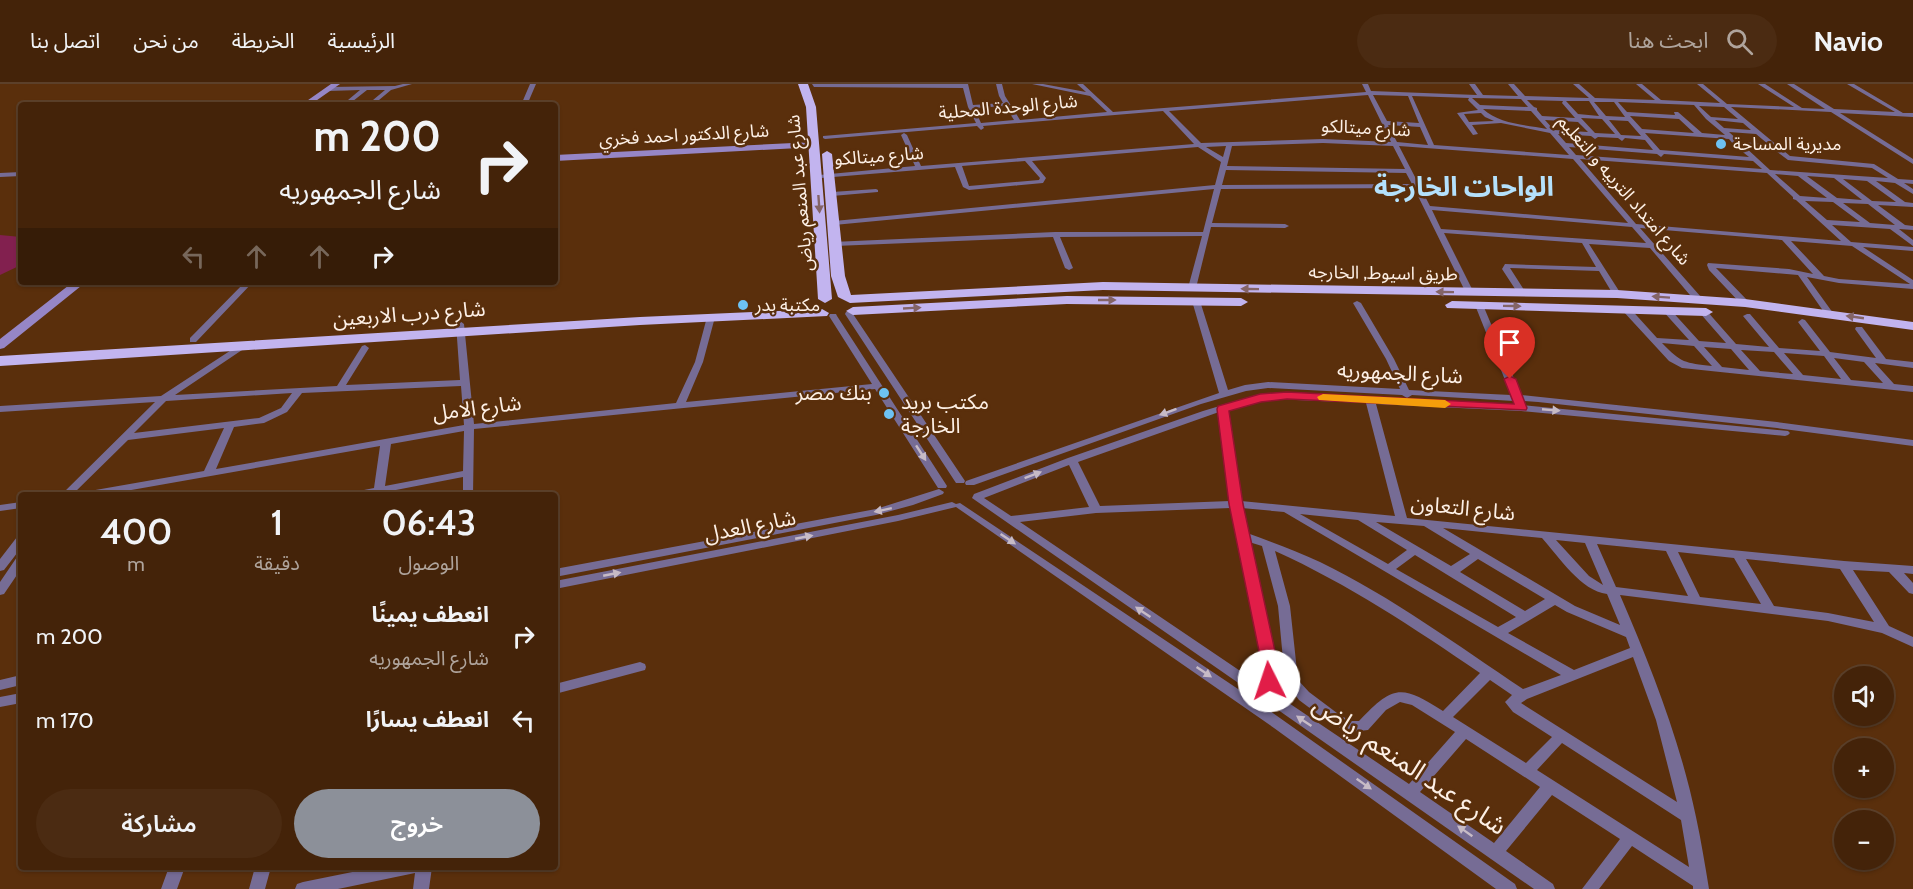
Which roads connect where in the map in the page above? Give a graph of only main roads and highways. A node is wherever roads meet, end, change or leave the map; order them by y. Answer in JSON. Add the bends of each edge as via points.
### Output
{"nodes":[{"id":1,"x":810,"y":84,"type":"edge"},
{"id":2,"x":823,"y":176,"type":"junction"},
{"id":3,"x":1194,"y":294,"type":"junction"},
{"id":4,"x":849,"y":305,"type":"junction"},
{"id":5,"x":1700,"y":306,"type":"junction"},
{"id":6,"x":825,"y":307,"type":"junction"},
{"id":7,"x":1746,"y":310,"type":"junction"},
{"id":8,"x":666,"y":316,"type":"junction"},
{"id":9,"x":1913,"y":326,"type":"edge"},
{"id":10,"x":460,"y":328,"type":"junction"},
{"id":11,"x":1913,"y":338,"type":"edge"},
{"id":12,"x":0,"y":352,"type":"edge"},
{"id":13,"x":0,"y":361,"type":"edge"}],
"edges":[{"from":1,"to":2,"type":"highway","name":"شارع عبد المنعم رياض"},
{"from":2,"to":4,"type":"highway","name":"شارع عبد المنعم رياض","via":[[832,194],[838,276]]},
{"from":2,"to":6,"type":"highway","name":"شارع عبد المنعم رياض","one_way":true},
{"from":3,"to":4,"type":"highway","name":"طريق اسيوط, الخارجه"},
{"from":3,"to":5,"type":"highway","name":"طريق اسيوط, الخارجه","one_way":true,"via":[[1357,303],[1666,310]]},
{"from":5,"to":3,"type":"highway","name":"طريق اسيوط, الخارجه","one_way":true,"via":[[1617,294]]},
{"from":4,"to":6,"type":"highway","name":"طريق اسيوط, الخارجه"},
{"from":5,"to":7,"type":"highway","name":"طريق اسيوط, الخارجه"},
{"from":6,"to":8,"type":"highway","name":"شارع درب الاربعين"},
{"from":6,"to":8,"type":"highway","name":"شارع درب الاربعين","via":[[711,317]]},
{"from":9,"to":7,"type":"highway","name":"طريق اسيوط, الخارجه","one_way":true,"via":[[1829,313]]},
{"from":7,"to":11,"type":"highway","name":"طريق اسيوط, الخارجه"},
{"from":8,"to":10,"type":"highway","name":"شارع درب الاربعين"},
{"from":10,"to":12,"type":"highway","name":"شارع درب الاربعين"},
{"from":10,"to":13,"type":"highway","name":"شارع درب الاربعين"}]}
